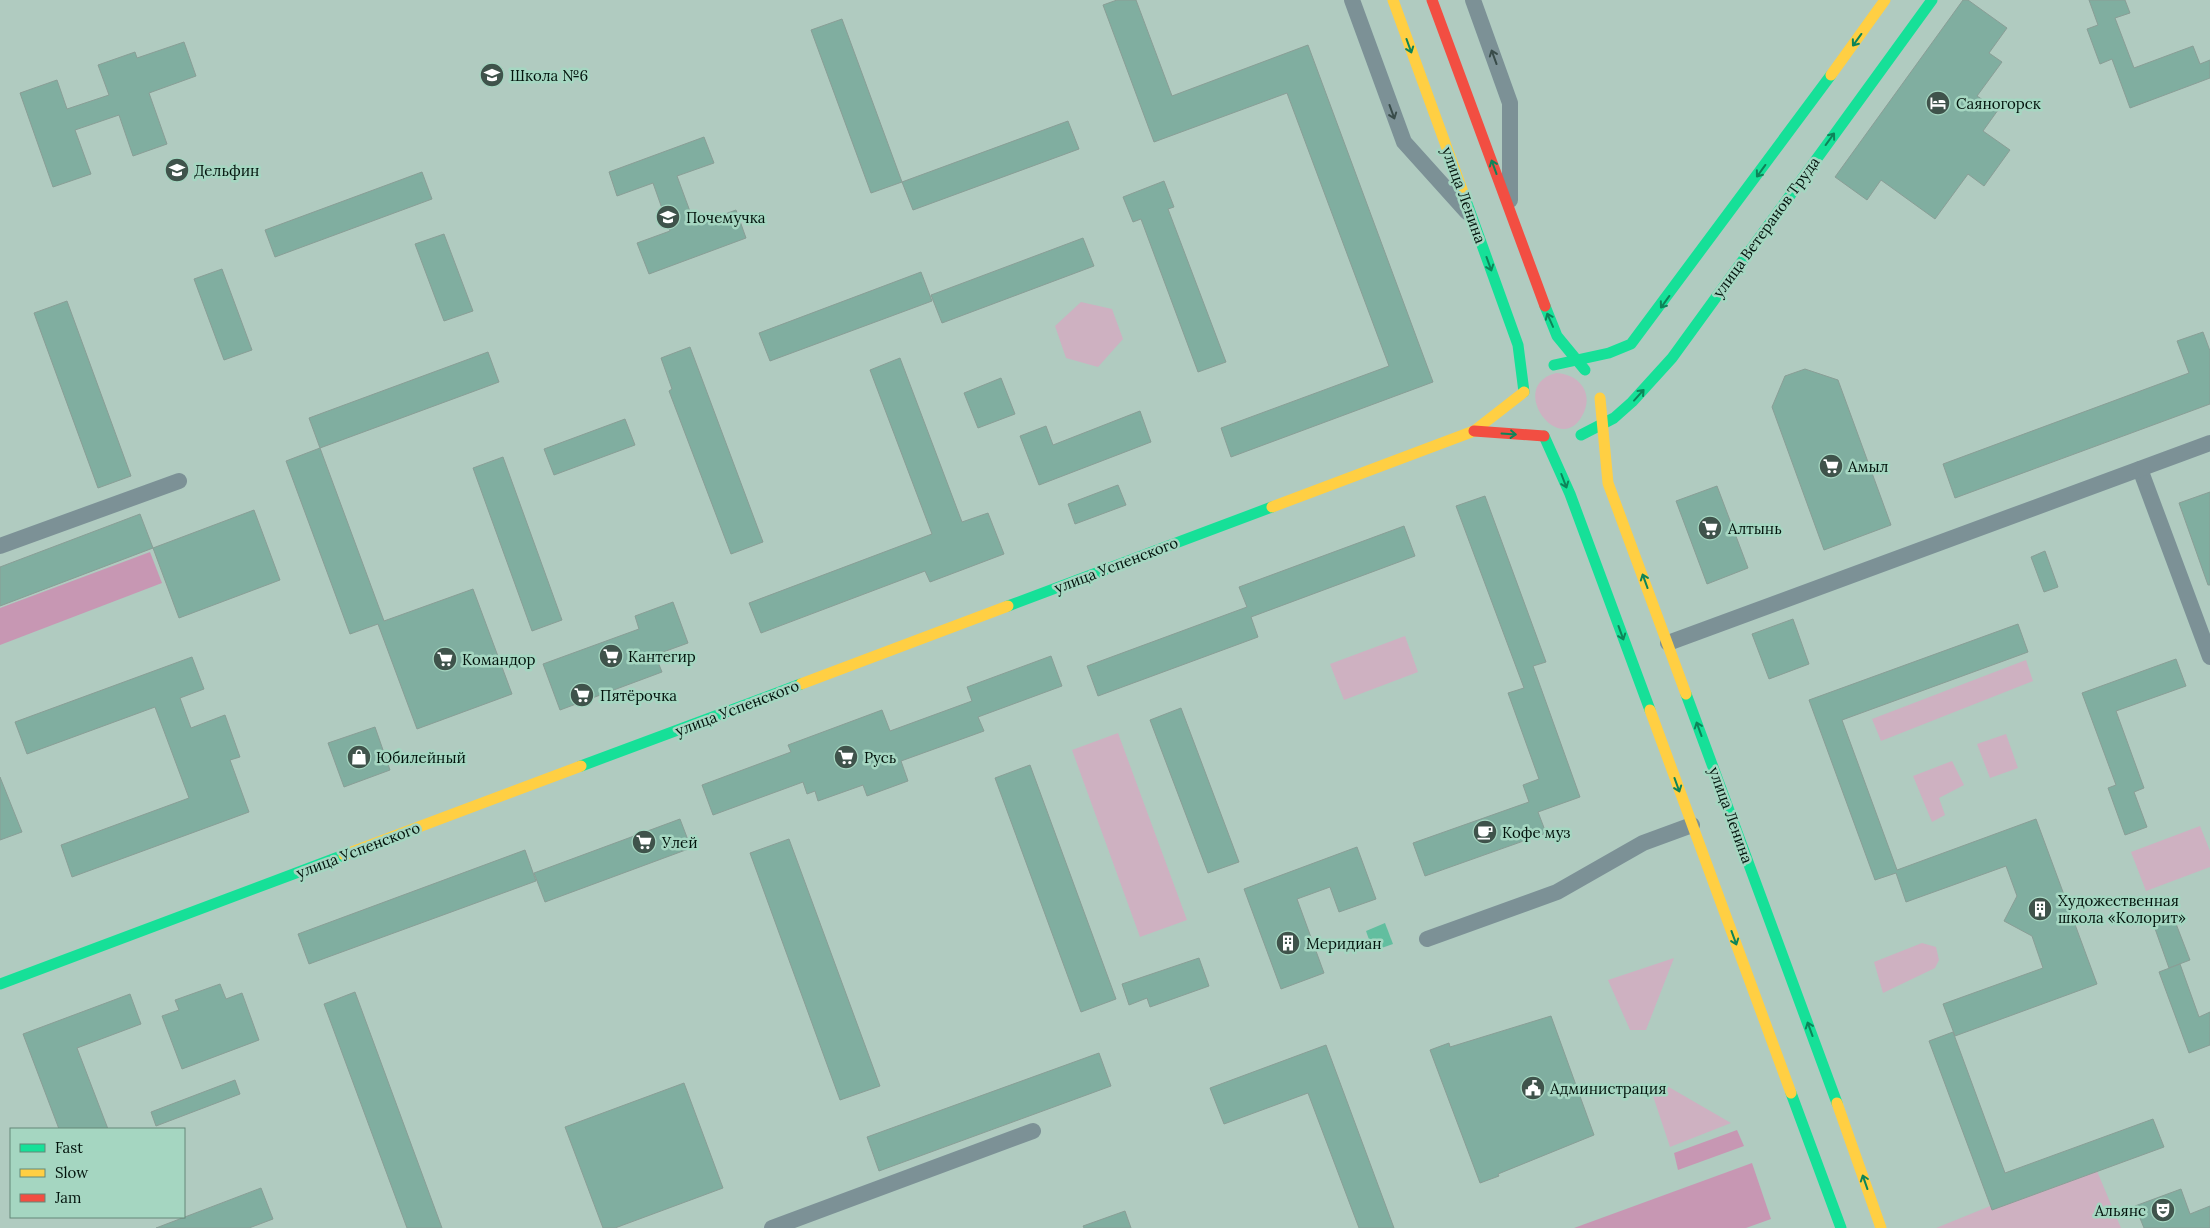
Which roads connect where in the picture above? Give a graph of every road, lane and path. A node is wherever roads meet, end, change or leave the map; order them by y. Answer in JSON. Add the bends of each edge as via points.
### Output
{"nodes":[{"id":1,"x":1352,"y":0,"type":"edge"},
{"id":2,"x":1393,"y":0,"type":"edge"},
{"id":3,"x":1432,"y":0,"type":"edge"},
{"id":4,"x":1473,"y":0,"type":"edge"},
{"id":5,"x":1885,"y":0,"type":"edge"},
{"id":6,"x":1932,"y":0,"type":"edge"},
{"id":7,"x":1510,"y":210,"type":"junction"},
{"id":8,"x":1472,"y":216,"type":"junction"},
{"id":9,"x":1576,"y":361,"type":"junction"},
{"id":10,"x":1545,"y":369,"type":"junction"},
{"id":11,"x":1595,"y":384,"type":"junction"},
{"id":12,"x":1524,"y":392,"type":"junction"},
{"id":13,"x":1523,"y":408,"type":"dead end"},
{"id":14,"x":1528,"y":422,"type":"dead end"},
{"id":15,"x":1601,"y":425,"type":"junction"},
{"id":16,"x":1474,"y":431,"type":"junction"},
{"id":17,"x":1581,"y":435,"type":"junction"},
{"id":18,"x":1544,"y":436,"type":"junction"},
{"id":19,"x":2210,"y":443,"type":"edge"},
{"id":20,"x":2140,"y":469,"type":"junction"},
{"id":21,"x":179,"y":482,"type":"dead end"},
{"id":22,"x":0,"y":546,"type":"edge"},
{"id":23,"x":1668,"y":643,"type":"junction"},
{"id":24,"x":2210,"y":657,"type":"edge"},
{"id":25,"x":1692,"y":825,"type":"junction"},
{"id":26,"x":1427,"y":939,"type":"dead end"},
{"id":27,"x":0,"y":984,"type":"edge"},
{"id":28,"x":1033,"y":1131,"type":"dead end"},
{"id":29,"x":772,"y":1228,"type":"edge"},
{"id":30,"x":1841,"y":1228,"type":"edge"},
{"id":31,"x":1881,"y":1228,"type":"edge"}],
"edges":[{"from":1,"to":8,"type":"street","one_way":true,"via":[[1404,142]]},
{"from":2,"to":8,"type":"main road","name":"улица Ленина","one_way":true},
{"from":7,"to":3,"type":"main road","one_way":true},
{"from":7,"to":4,"type":"street","one_way":true,"via":[[1510,103]]},
{"from":5,"to":9,"type":"main road","one_way":true,"via":[[1631,344]]},
{"from":15,"to":6,"type":"main road","name":"улица Ветеранов Труда","one_way":true,"via":[[1632,402],[1672,358]]},
{"from":9,"to":7,"type":"main road","one_way":true,"via":[[1557,336]]},
{"from":8,"to":12,"type":"main road","name":"улица Ленина","one_way":true,"via":[[1518,345]]},
{"from":9,"to":10,"type":"main road"},
{"from":9,"to":11,"type":"main road"},
{"from":10,"to":11,"type":"main road","via":[[1574,365]]},
{"from":10,"to":12,"type":"main road"},
{"from":11,"to":15,"type":"main road","name":"улица Ленина"},
{"from":11,"to":17,"type":"main road","via":[[1597,413]]},
{"from":12,"to":13,"type":"main road","name":"улица Ленина"},
{"from":12,"to":16,"type":"main road"},
{"from":14,"to":18,"type":"main road"},
{"from":15,"to":17,"type":"main road","name":"улица Ветеранов Труда"},
{"from":23,"to":15,"type":"main road","name":"улица Ленина","one_way":true,"via":[[1608,483]]},
{"from":16,"to":18,"type":"main road","one_way":true},
{"from":16,"to":27,"type":"main road","name":"улица Успенского"},
{"from":17,"to":18,"type":"main road","name":"улица Ветеранов Труда","via":[[1565,439]]},
{"from":18,"to":25,"type":"main road","one_way":true,"via":[[1573,503]]},
{"from":19,"to":20,"type":"street"},
{"from":20,"to":23,"type":"street"},
{"from":20,"to":24,"type":"street"},
{"from":21,"to":22,"type":"street"},
{"from":31,"to":23,"type":"main road","name":"улица Ленина","one_way":true},
{"from":25,"to":26,"type":"street","via":[[1643,843],[1557,892]]},
{"from":25,"to":30,"type":"main road","one_way":true},
{"from":28,"to":29,"type":"street"}]}
